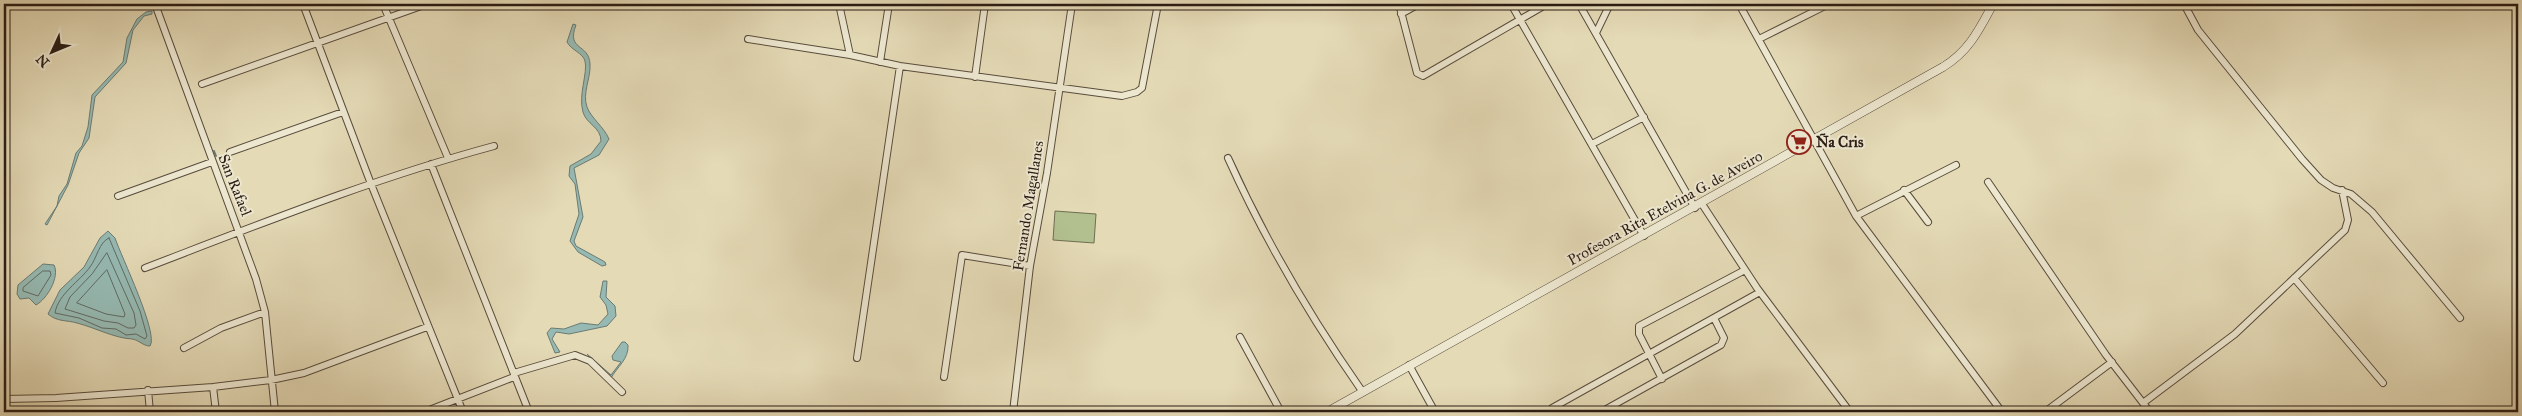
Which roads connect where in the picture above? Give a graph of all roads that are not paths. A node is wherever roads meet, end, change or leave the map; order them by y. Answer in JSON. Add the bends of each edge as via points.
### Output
{"nodes":[{"id":1,"x":155,"y":4,"type":"edge"},
{"id":2,"x":303,"y":4,"type":"edge"},
{"id":3,"x":383,"y":4,"type":"edge"},
{"id":4,"x":427,"y":4,"type":"edge"},
{"id":5,"x":838,"y":4,"type":"edge"},
{"id":6,"x":889,"y":4,"type":"edge"},
{"id":7,"x":985,"y":4,"type":"edge"},
{"id":8,"x":1072,"y":4,"type":"edge"},
{"id":9,"x":1158,"y":4,"type":"edge"},
{"id":10,"x":1399,"y":4,"type":"edge"},
{"id":11,"x":1419,"y":4,"type":"edge"},
{"id":12,"x":1512,"y":4,"type":"edge"},
{"id":13,"x":1547,"y":4,"type":"edge"},
{"id":14,"x":1579,"y":4,"type":"edge"},
{"id":15,"x":1610,"y":4,"type":"edge"},
{"id":16,"x":1739,"y":4,"type":"edge"},
{"id":17,"x":1830,"y":4,"type":"edge"},
{"id":18,"x":1993,"y":4,"type":"edge"},
{"id":19,"x":2184,"y":4,"type":"edge"},
{"id":20,"x":1401,"y":14,"type":"junction"},
{"id":21,"x":389,"y":17,"type":"junction"},
{"id":22,"x":1520,"y":19,"type":"junction"},
{"id":23,"x":1596,"y":33,"type":"junction"},
{"id":24,"x":748,"y":39,"type":"dead end"},
{"id":25,"x":1759,"y":39,"type":"junction"},
{"id":26,"x":317,"y":42,"type":"junction"},
{"id":27,"x":850,"y":55,"type":"junction"},
{"id":28,"x":880,"y":62,"type":"junction"},
{"id":29,"x":900,"y":66,"type":"junction"},
{"id":30,"x":975,"y":77,"type":"junction"},
{"id":31,"x":202,"y":84,"type":"dead end"},
{"id":32,"x":1059,"y":88,"type":"junction"},
{"id":33,"x":343,"y":112,"type":"junction"},
{"id":34,"x":1644,"y":117,"type":"junction"},
{"id":35,"x":1815,"y":141,"type":"junction"},
{"id":36,"x":1592,"y":144,"type":"junction"},
{"id":37,"x":494,"y":146,"type":"dead end"},
{"id":38,"x":230,"y":152,"type":"dead end"},
{"id":39,"x":448,"y":158,"type":"junction"},
{"id":40,"x":1228,"y":158,"type":"dead end"},
{"id":41,"x":212,"y":162,"type":"junction"},
{"id":42,"x":431,"y":164,"type":"junction"},
{"id":43,"x":1956,"y":165,"type":"dead end"},
{"id":44,"x":1988,"y":182,"type":"dead end"},
{"id":45,"x":371,"y":184,"type":"junction"},
{"id":46,"x":1904,"y":190,"type":"junction"},
{"id":47,"x":2342,"y":190,"type":"junction"},
{"id":48,"x":118,"y":196,"type":"dead end"},
{"id":49,"x":1702,"y":204,"type":"junction"},
{"id":50,"x":1695,"y":208,"type":"junction"},
{"id":51,"x":1856,"y":216,"type":"junction"},
{"id":52,"x":1928,"y":222,"type":"dead end"},
{"id":53,"x":241,"y":232,"type":"junction"},
{"id":54,"x":1644,"y":236,"type":"junction"},
{"id":55,"x":1030,"y":266,"type":"junction"},
{"id":56,"x":145,"y":268,"type":"dead end"},
{"id":57,"x":1745,"y":270,"type":"junction"},
{"id":58,"x":2294,"y":278,"type":"junction"},
{"id":59,"x":1760,"y":292,"type":"junction"},
{"id":60,"x":264,"y":312,"type":"junction"},
{"id":61,"x":1714,"y":318,"type":"junction"},
{"id":62,"x":2460,"y":318,"type":"dead end"},
{"id":63,"x":427,"y":327,"type":"junction"},
{"id":64,"x":1240,"y":337,"type":"dead end"},
{"id":65,"x":184,"y":348,"type":"dead end"},
{"id":66,"x":1649,"y":354,"type":"junction"},
{"id":67,"x":857,"y":358,"type":"dead end"},
{"id":68,"x":2112,"y":362,"type":"junction"},
{"id":69,"x":1409,"y":365,"type":"junction"},
{"id":70,"x":514,"y":375,"type":"junction"},
{"id":71,"x":944,"y":376,"type":"dead end"},
{"id":72,"x":1662,"y":379,"type":"junction"},
{"id":73,"x":271,"y":380,"type":"junction"},
{"id":74,"x":2383,"y":383,"type":"dead end"},
{"id":75,"x":212,"y":387,"type":"junction"},
{"id":76,"x":148,"y":390,"type":"junction"},
{"id":77,"x":1362,"y":391,"type":"junction"},
{"id":78,"x":622,"y":392,"type":"dead end"},
{"id":79,"x":458,"y":398,"type":"junction"},
{"id":80,"x":4,"y":399,"type":"edge"},
{"id":81,"x":2143,"y":403,"type":"junction"},
{"id":82,"x":1552,"y":408,"type":"dead end"},
{"id":83,"x":150,"y":412,"type":"edge"},
{"id":84,"x":216,"y":412,"type":"edge"},
{"id":85,"x":275,"y":412,"type":"edge"},
{"id":86,"x":424,"y":412,"type":"edge"},
{"id":87,"x":463,"y":412,"type":"edge"},
{"id":88,"x":529,"y":412,"type":"edge"},
{"id":89,"x":1013,"y":412,"type":"edge"},
{"id":90,"x":1281,"y":412,"type":"edge"},
{"id":91,"x":1327,"y":412,"type":"edge"},
{"id":92,"x":1435,"y":412,"type":"edge"},
{"id":93,"x":1601,"y":412,"type":"edge"},
{"id":94,"x":1850,"y":412,"type":"edge"},
{"id":95,"x":2002,"y":412,"type":"edge"},
{"id":96,"x":2045,"y":412,"type":"edge"},
{"id":97,"x":2150,"y":412,"type":"edge"}],
"edges":[{"from":1,"to":41,"type":"street","name":"San Rafael"},
{"from":2,"to":26,"type":"street"},
{"from":3,"to":21,"type":"street"},
{"from":4,"to":21,"type":"street"},
{"from":5,"to":27,"type":"street"},
{"from":6,"to":28,"type":"street"},
{"from":7,"to":30,"type":"street"},
{"from":8,"to":32,"type":"street","name":"Fernando Magallanes"},
{"from":9,"to":32,"type":"street","via":[[1142,88],[1122,96]]},
{"from":10,"to":20,"type":"street"},
{"from":11,"to":20,"type":"street"},
{"from":12,"to":22,"type":"street"},
{"from":13,"to":22,"type":"street"},
{"from":14,"to":23,"type":"street"},
{"from":15,"to":23,"type":"street"},
{"from":16,"to":25,"type":"street"},
{"from":17,"to":25,"type":"street"},
{"from":18,"to":35,"type":"street","name":"Profesora Rita Etelvina G. de Aveiro","via":[[1974,40],[1952,62]]},
{"from":19,"to":47,"type":"street","via":[[2198,30],[2302,159],[2321,180]]},
{"from":20,"to":22,"type":"street","via":[[1420,76]]},
{"from":21,"to":26,"type":"street"},
{"from":21,"to":39,"type":"street"},
{"from":22,"to":36,"type":"street"},
{"from":23,"to":34,"type":"street"},
{"from":24,"to":27,"type":"street"},
{"from":25,"to":35,"type":"street"},
{"from":26,"to":31,"type":"street"},
{"from":26,"to":33,"type":"street"},
{"from":27,"to":28,"type":"street"},
{"from":28,"to":29,"type":"street"},
{"from":29,"to":30,"type":"street"},
{"from":29,"to":67,"type":"street"},
{"from":30,"to":32,"type":"street"},
{"from":32,"to":55,"type":"street","name":"Fernando Magallanes"},
{"from":33,"to":38,"type":"street"},
{"from":33,"to":45,"type":"street"},
{"from":34,"to":36,"type":"street"},
{"from":34,"to":50,"type":"street"},
{"from":35,"to":49,"type":"street","name":"Profesora Rita Etelvina G. de Aveiro"},
{"from":35,"to":51,"type":"street"},
{"from":36,"to":54,"type":"street"},
{"from":37,"to":39,"type":"street"},
{"from":39,"to":42,"type":"street"},
{"from":40,"to":77,"type":"street","via":[[1267,236],[1331,346]]},
{"from":41,"to":48,"type":"street"},
{"from":41,"to":53,"type":"street","name":"San Rafael"},
{"from":42,"to":45,"type":"street"},
{"from":42,"to":70,"type":"street"},
{"from":43,"to":46,"type":"street"},
{"from":44,"to":68,"type":"street"},
{"from":45,"to":53,"type":"street"},
{"from":45,"to":63,"type":"street"},
{"from":46,"to":51,"type":"street"},
{"from":46,"to":52,"type":"street"},
{"from":47,"to":58,"type":"street","via":[[2348,220],[2345,230]]},
{"from":47,"to":62,"type":"street","via":[[2358,198],[2372,212]]},
{"from":49,"to":50,"type":"street","name":"Profesora Rita Etelvina G. de Aveiro"},
{"from":49,"to":57,"type":"street"},
{"from":50,"to":54,"type":"street","name":"Profesora Rita Etelvina G. de Aveiro"},
{"from":51,"to":95,"type":"street"},
{"from":53,"to":56,"type":"street"},
{"from":53,"to":60,"type":"street","name":"San Rafael"},
{"from":54,"to":69,"type":"street","name":"Profesora Rita Etelvina G. de Aveiro"},
{"from":55,"to":71,"type":"street","via":[[962,255]]},
{"from":55,"to":89,"type":"street","name":"Fernando Magallanes"},
{"from":57,"to":59,"type":"street"},
{"from":57,"to":66,"type":"street","via":[[1639,326],[1639,334]]},
{"from":58,"to":74,"type":"street"},
{"from":58,"to":81,"type":"street","via":[[2235,334]]},
{"from":59,"to":61,"type":"street"},
{"from":59,"to":94,"type":"street"},
{"from":60,"to":65,"type":"street","via":[[221,328]]},
{"from":60,"to":73,"type":"street","name":"San Rafael"},
{"from":61,"to":66,"type":"street"},
{"from":61,"to":72,"type":"street","via":[[1724,338],[1721,345]]},
{"from":63,"to":73,"type":"street","via":[[304,373]]},
{"from":63,"to":79,"type":"street"},
{"from":64,"to":90,"type":"street"},
{"from":66,"to":72,"type":"street"},
{"from":66,"to":82,"type":"street"},
{"from":68,"to":81,"type":"street"},
{"from":68,"to":96,"type":"street"},
{"from":69,"to":77,"type":"street","name":"Profesora Rita Etelvina G. de Aveiro"},
{"from":69,"to":92,"type":"street"},
{"from":70,"to":78,"type":"street","via":[[567,356],[582,356]]},
{"from":70,"to":79,"type":"street"},
{"from":70,"to":88,"type":"street"},
{"from":72,"to":93,"type":"street"},
{"from":73,"to":75,"type":"street"},
{"from":73,"to":85,"type":"street","name":"San Rafael"},
{"from":75,"to":76,"type":"street"},
{"from":75,"to":84,"type":"street"},
{"from":76,"to":80,"type":"street"},
{"from":76,"to":83,"type":"street"},
{"from":77,"to":91,"type":"street","name":"Profesora Rita Etelvina G. de Aveiro"},
{"from":79,"to":86,"type":"street"},
{"from":79,"to":87,"type":"street"},
{"from":81,"to":97,"type":"street"}]}
